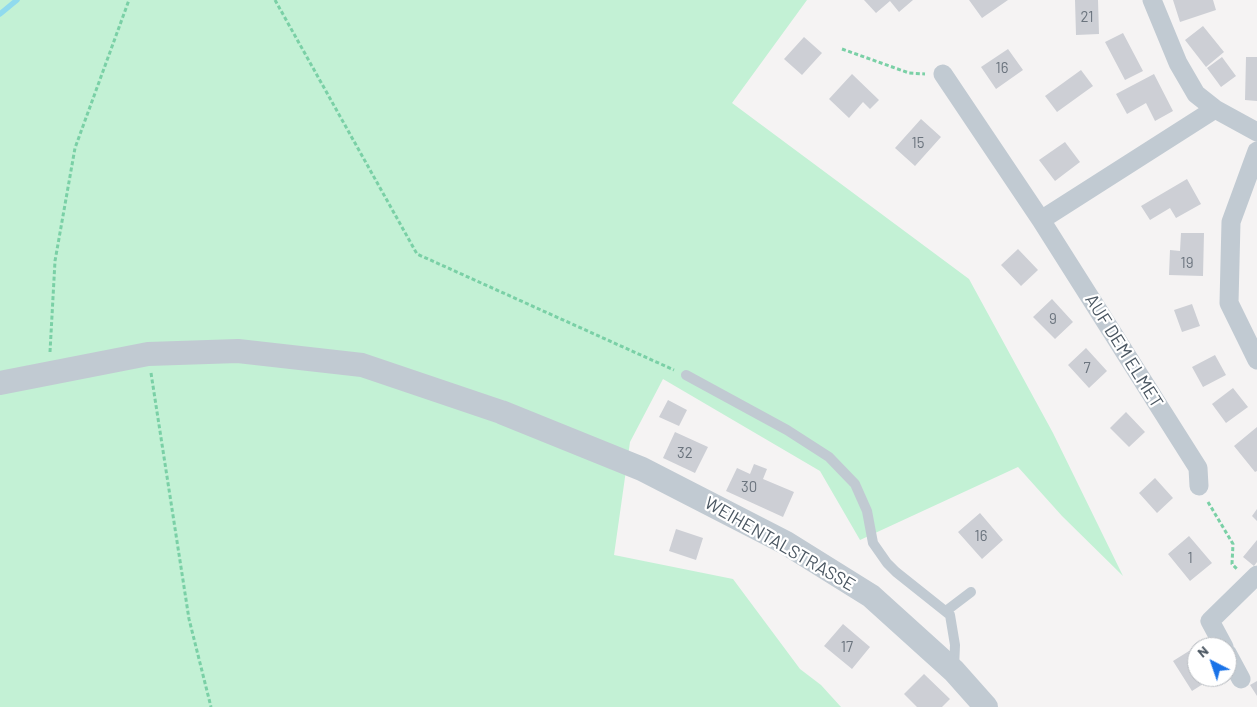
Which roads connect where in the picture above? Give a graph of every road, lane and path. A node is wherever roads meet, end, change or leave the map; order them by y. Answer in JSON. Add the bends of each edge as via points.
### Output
{"nodes":[{"id":1,"x":130,"y":0,"type":"edge"},
{"id":2,"x":275,"y":0,"type":"edge"},
{"id":3,"x":1152,"y":0,"type":"edge"},
{"id":4,"x":842,"y":49,"type":"dead end"},
{"id":5,"x":943,"y":74,"type":"joint"},
{"id":6,"x":1215,"y":109,"type":"junction"},
{"id":7,"x":1257,"y":132,"type":"edge"},
{"id":8,"x":1257,"y":150,"type":"edge"},
{"id":9,"x":1041,"y":220,"type":"junction"},
{"id":10,"x":148,"y":354,"type":"junction"},
{"id":11,"x":1257,"y":360,"type":"edge"},
{"id":12,"x":50,"y":372,"type":"junction"},
{"id":13,"x":686,"y":375,"type":"joint"},
{"id":14,"x":0,"y":383,"type":"edge"},
{"id":15,"x":1199,"y":486,"type":"joint"},
{"id":16,"x":1253,"y":579,"type":"edge"},
{"id":17,"x":971,"y":592,"type":"dead end"},
{"id":18,"x":946,"y":611,"type":"junction"},
{"id":19,"x":1219,"y":637,"type":"edge"},
{"id":20,"x":954,"y":671,"type":"junction"},
{"id":21,"x":1237,"y":672,"type":"edge"},
{"id":22,"x":1241,"y":679,"type":"dead end"},
{"id":23,"x":211,"y":707,"type":"edge"},
{"id":24,"x":986,"y":707,"type":"edge"}],
"edges":[{"from":1,"to":12,"type":"path","via":[[75,148],[55,261]]},
{"from":2,"to":13,"type":"path","via":[[417,254]]},
{"from":3,"to":6,"type":"street","via":[[1178,62],[1196,94]]},
{"from":4,"to":5,"type":"path","via":[[909,73]]},
{"from":5,"to":9,"type":"street","name":"AUF DEM ELMET"},
{"from":6,"to":7,"type":"street"},
{"from":6,"to":9,"type":"street"},
{"from":8,"to":11,"type":"street","via":[[1231,222],[1229,303]]},
{"from":9,"to":15,"type":"street","name":"AUF DEM ELMET","via":[[1198,468]]},
{"from":10,"to":12,"type":"street","name":"WEIHENTALSTRASSE"},
{"from":10,"to":20,"type":"street","name":"WEIHENTALSTRASSE","via":[[238,351],[362,365],[501,412],[642,469],[786,543],[870,596]]},
{"from":10,"to":23,"type":"path","via":[[189,619]]},
{"from":12,"to":14,"type":"street","name":"WEIHENTALSTRASSE"},
{"from":13,"to":18,"type":"lane","via":[[787,430],[829,457],[856,484],[867,511],[873,543],[887,562]]},
{"from":15,"to":16,"type":"path","via":[[1233,544],[1232,564]]},
{"from":16,"to":19,"type":"street","via":[[1210,621]]},
{"from":17,"to":18,"type":"lane"},
{"from":18,"to":20,"type":"lane","via":[[950,615],[955,646]]},
{"from":20,"to":24,"type":"street","name":"WEIHENTALSTRASSE"},
{"from":21,"to":22,"type":"street"}]}
